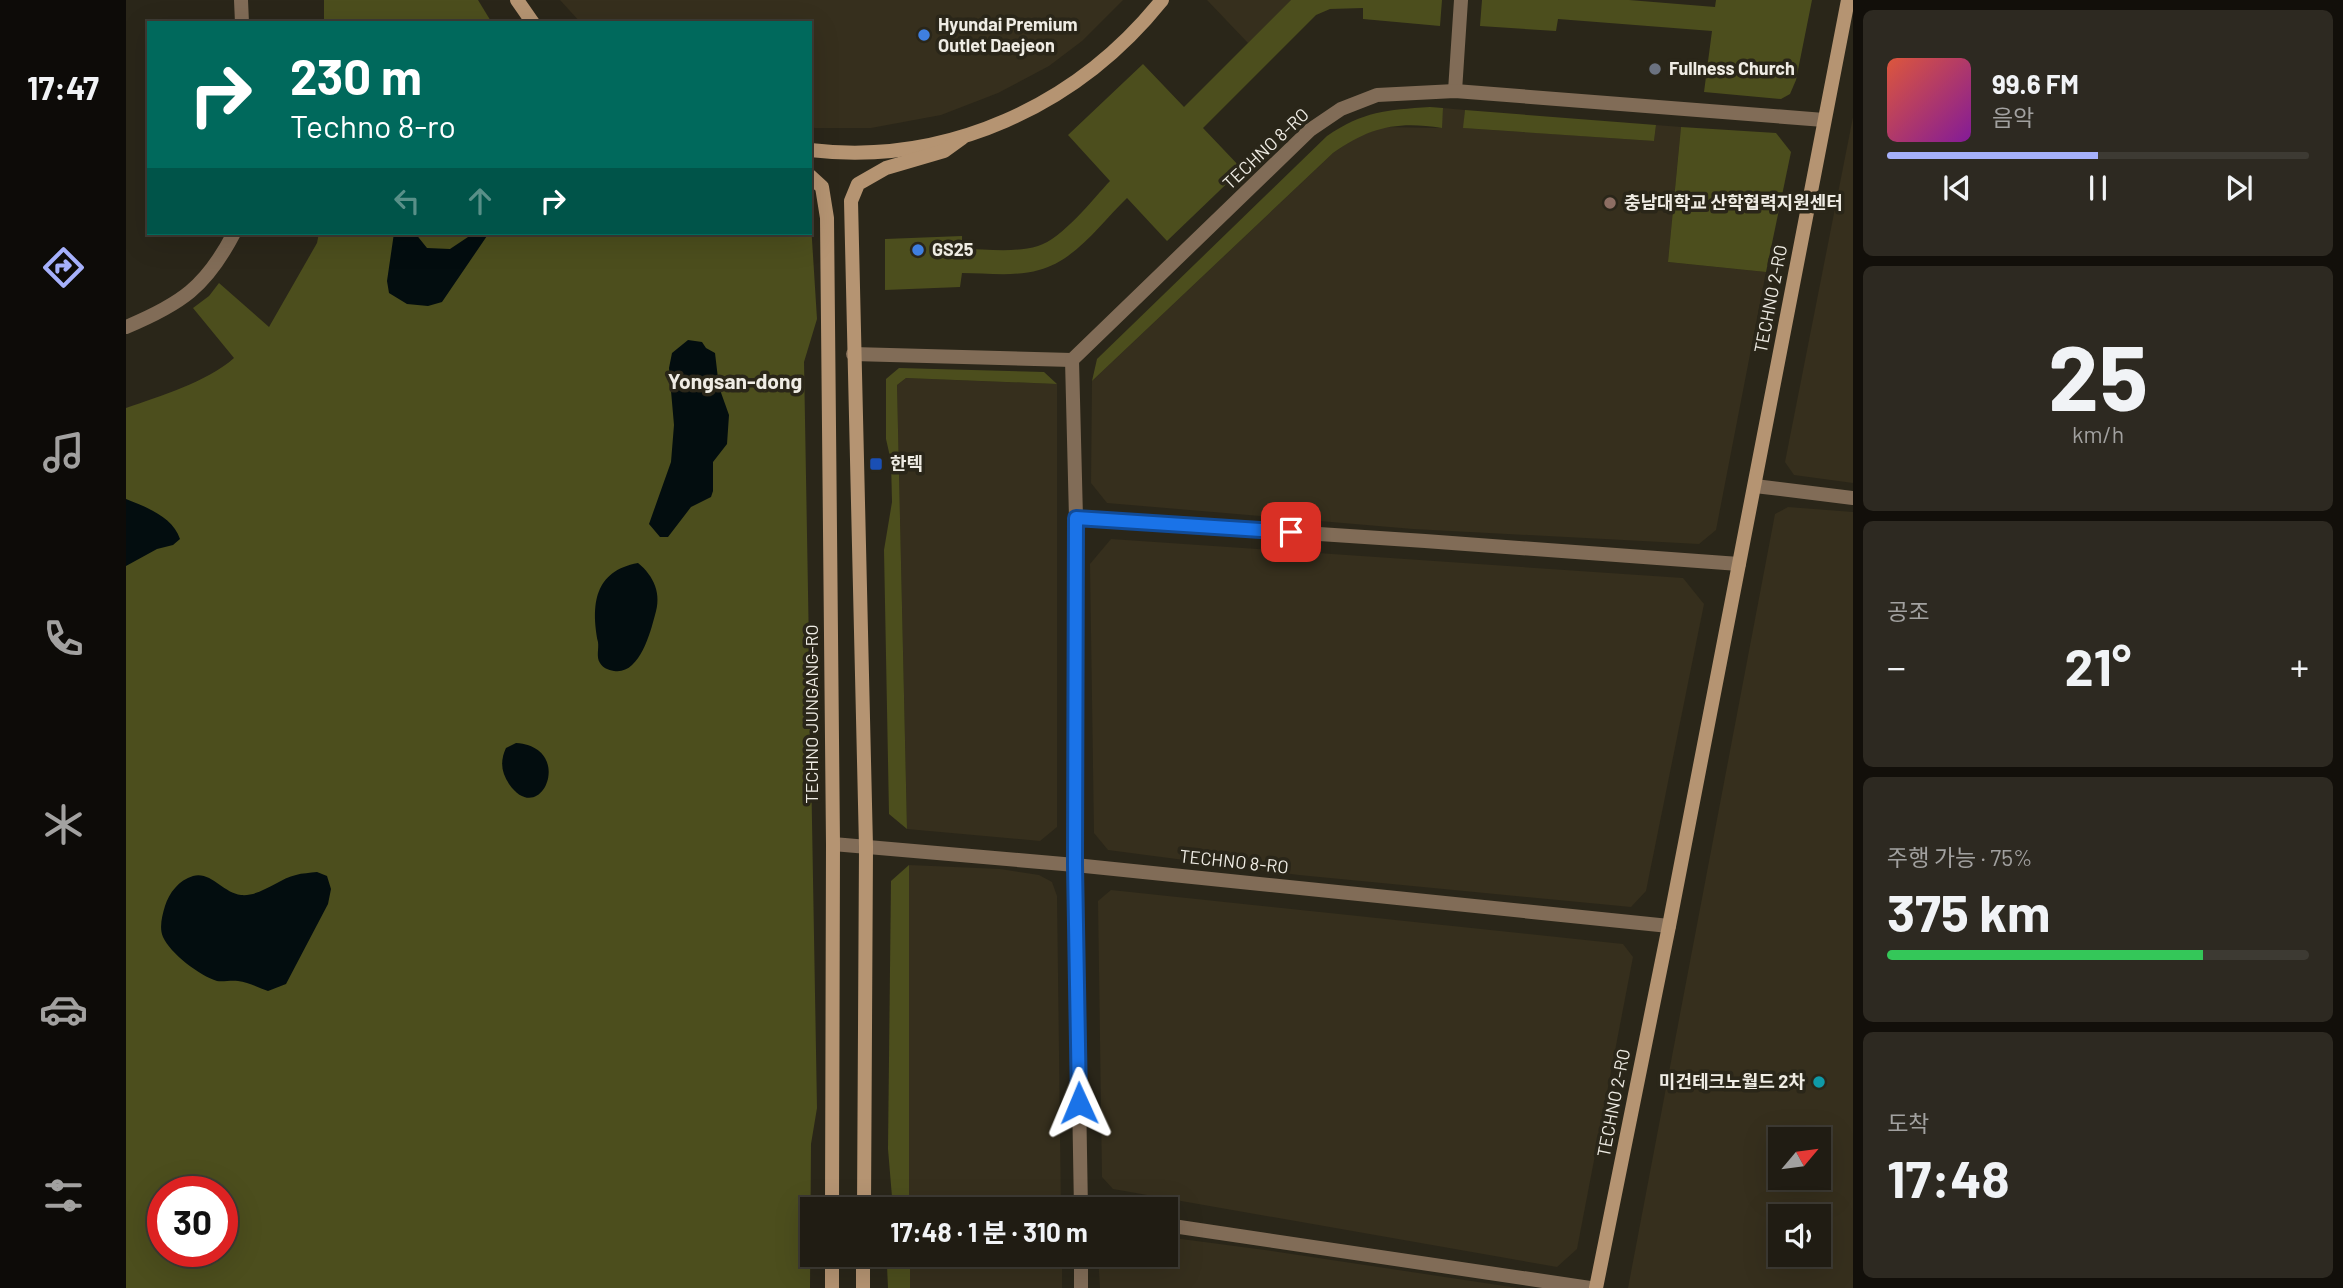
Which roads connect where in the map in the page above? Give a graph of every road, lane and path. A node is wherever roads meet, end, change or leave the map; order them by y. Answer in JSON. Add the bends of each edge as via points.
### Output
{"nodes":[{"id":1,"x":241,"y":0,"type":"edge"},
{"id":2,"x":517,"y":0,"type":"edge"},
{"id":3,"x":1162,"y":0,"type":"edge"},
{"id":4,"x":1461,"y":0,"type":"edge"},
{"id":5,"x":1848,"y":0,"type":"edge"},
{"id":6,"x":242,"y":21,"type":"edge"},
{"id":7,"x":532,"y":21,"type":"edge"},
{"id":8,"x":1455,"y":91,"type":"junction"},
{"id":9,"x":1824,"y":120,"type":"junction"},
{"id":10,"x":962,"y":138,"type":"junction"},
{"id":11,"x":812,"y":150,"type":"edge"},
{"id":12,"x":812,"y":178,"type":"edge"},
{"id":13,"x":233,"y":235,"type":"edge"},
{"id":14,"x":126,"y":327,"type":"edge"},
{"id":15,"x":853,"y":354,"type":"junction"},
{"id":16,"x":1072,"y":360,"type":"junction"},
{"id":17,"x":1755,"y":486,"type":"junction"},
{"id":18,"x":1853,"y":498,"type":"edge"},
{"id":19,"x":1076,"y":518,"type":"junction"},
{"id":20,"x":1740,"y":564,"type":"junction"},
{"id":21,"x":832,"y":844,"type":"junction"},
{"id":22,"x":866,"y":847,"type":"junction"},
{"id":23,"x":1075,"y":865,"type":"junction"},
{"id":24,"x":1669,"y":926,"type":"junction"},
{"id":25,"x":832,"y":1197,"type":"edge"},
{"id":26,"x":864,"y":1197,"type":"edge"},
{"id":27,"x":1081,"y":1197,"type":"edge"},
{"id":28,"x":1178,"y":1227,"type":"edge"},
{"id":29,"x":832,"y":1267,"type":"edge"},
{"id":30,"x":863,"y":1267,"type":"edge"},
{"id":31,"x":1081,"y":1267,"type":"edge"},
{"id":32,"x":832,"y":1288,"type":"edge"},
{"id":33,"x":863,"y":1288,"type":"edge"},
{"id":34,"x":1081,"y":1288,"type":"edge"},
{"id":35,"x":1590,"y":1288,"type":"edge"},
{"id":36,"x":1596,"y":1288,"type":"edge"}],
"edges":[{"from":1,"to":6,"type":"street"},
{"from":2,"to":7,"type":"main road"},
{"from":3,"to":10,"type":"main road","via":[[1080,80],[1003,122]]},
{"from":4,"to":8,"type":"street"},
{"from":5,"to":9,"type":"main road","name":"TECHNO 2-RO"},
{"from":8,"to":9,"type":"street","name":"TECHNO 8-RO"},
{"from":8,"to":16,"type":"street","name":"TECHNO 8-RO","via":[[1377,95],[1341,109],[1310,130]]},
{"from":9,"to":17,"type":"main road","name":"TECHNO 2-RO"},
{"from":10,"to":11,"type":"main road","via":[[901,149]]},
{"from":10,"to":15,"type":"main road","via":[[944,151],[886,168],[858,184],[850,201]]},
{"from":12,"to":21,"type":"main road","name":"TECHNO JUNGANG-RO","via":[[822,187],[827,218]]},
{"from":13,"to":14,"type":"street","via":[[191,293]]},
{"from":15,"to":16,"type":"street"},
{"from":15,"to":22,"type":"main road"},
{"from":16,"to":19,"type":"street"},
{"from":17,"to":18,"type":"street"},
{"from":17,"to":20,"type":"main road","name":"TECHNO 2-RO"},
{"from":19,"to":20,"type":"street"},
{"from":19,"to":23,"type":"street"},
{"from":20,"to":24,"type":"main road","name":"TECHNO 2-RO"},
{"from":21,"to":22,"type":"street","name":"TECHNO 8-RO"},
{"from":21,"to":25,"type":"main road","name":"TECHNO JUNGANG-RO"},
{"from":22,"to":23,"type":"street","name":"TECHNO 8-RO"},
{"from":22,"to":26,"type":"main road"},
{"from":23,"to":24,"type":"street","name":"TECHNO 8-RO"},
{"from":23,"to":27,"type":"street"},
{"from":24,"to":36,"type":"main road","name":"TECHNO 2-RO"},
{"from":28,"to":35,"type":"street"},
{"from":29,"to":32,"type":"main road"},
{"from":30,"to":33,"type":"main road"},
{"from":31,"to":34,"type":"street"}]}
